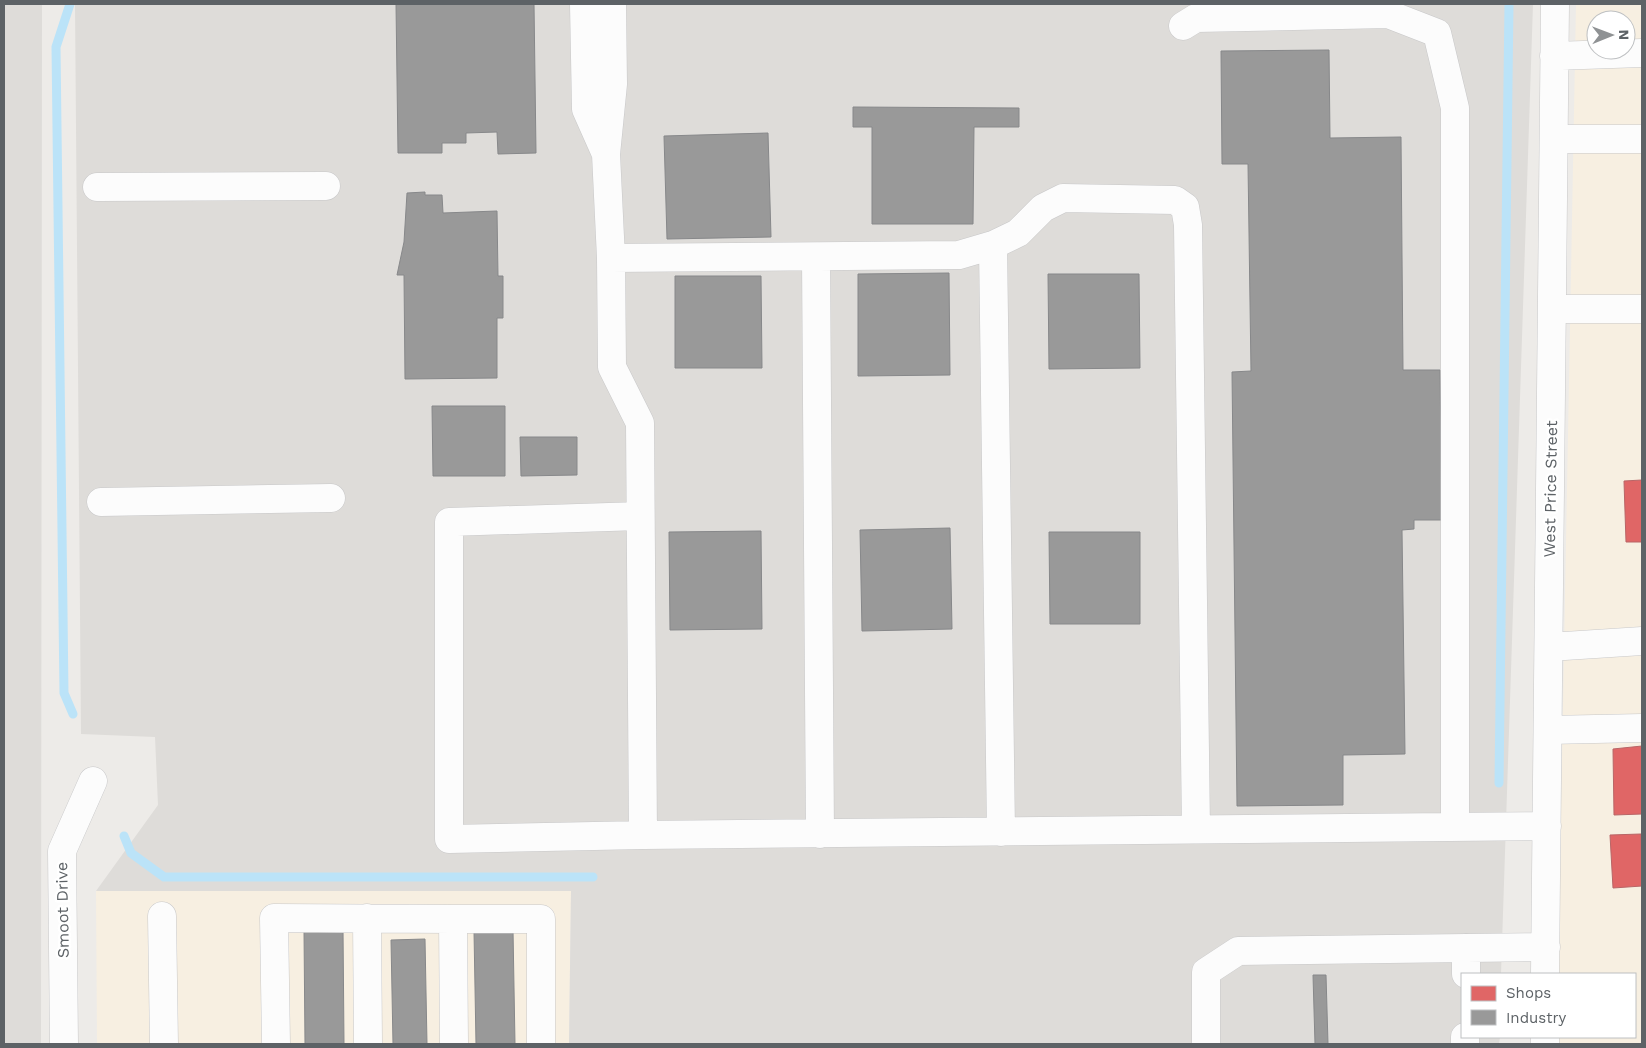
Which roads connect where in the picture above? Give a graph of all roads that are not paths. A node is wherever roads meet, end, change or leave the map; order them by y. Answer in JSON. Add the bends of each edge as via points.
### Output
{"nodes":[{"id":1,"x":584,"y":4,"type":"edge"},
{"id":2,"x":612,"y":4,"type":"edge"},
{"id":3,"x":1555,"y":4,"type":"edge"},
{"id":4,"x":1183,"y":26,"type":"dead end"},
{"id":5,"x":1642,"y":52,"type":"edge"},
{"id":6,"x":1554,"y":56,"type":"junction"},
{"id":7,"x":1554,"y":139,"type":"junction"},
{"id":8,"x":1642,"y":139,"type":"edge"},
{"id":9,"x":606,"y":154,"type":"junction"},
{"id":10,"x":326,"y":186,"type":"dead end"},
{"id":11,"x":97,"y":187,"type":"dead end"},
{"id":12,"x":993,"y":246,"type":"junction"},
{"id":13,"x":816,"y":257,"type":"junction"},
{"id":14,"x":611,"y":258,"type":"junction"},
{"id":15,"x":1552,"y":309,"type":"junction"},
{"id":16,"x":1642,"y":309,"type":"edge"},
{"id":17,"x":331,"y":498,"type":"dead end"},
{"id":18,"x":101,"y":502,"type":"dead end"},
{"id":19,"x":640,"y":516,"type":"junction"},
{"id":20,"x":1642,"y":641,"type":"edge"},
{"id":21,"x":1549,"y":647,"type":"junction"},
{"id":22,"x":1642,"y":728,"type":"edge"},
{"id":23,"x":1548,"y":730,"type":"junction"},
{"id":24,"x":93,"y":781,"type":"dead end"},
{"id":25,"x":1547,"y":826,"type":"junction"},
{"id":26,"x":1455,"y":827,"type":"junction"},
{"id":27,"x":1196,"y":829,"type":"junction"},
{"id":28,"x":1001,"y":832,"type":"junction"},
{"id":29,"x":820,"y":834,"type":"junction"},
{"id":30,"x":643,"y":835,"type":"junction"},
{"id":31,"x":162,"y":916,"type":"dead end"},
{"id":32,"x":367,"y":918,"type":"junction"},
{"id":33,"x":453,"y":919,"type":"junction"},
{"id":34,"x":1546,"y":947,"type":"junction"},
{"id":35,"x":1466,"y":961,"type":"edge"},
{"id":36,"x":1546,"y":973,"type":"edge"},
{"id":37,"x":64,"y":1044,"type":"edge"},
{"id":38,"x":164,"y":1044,"type":"edge"},
{"id":39,"x":276,"y":1044,"type":"edge"},
{"id":40,"x":368,"y":1044,"type":"edge"},
{"id":41,"x":454,"y":1044,"type":"edge"},
{"id":42,"x":541,"y":1044,"type":"edge"},
{"id":43,"x":1206,"y":1044,"type":"edge"}],
"edges":[{"from":1,"to":9,"type":"street","via":[[586,109]]},
{"from":2,"to":9,"type":"street","via":[[613,84]]},
{"from":3,"to":6,"type":"street","name":"West Price Street"},
{"from":4,"to":26,"type":"street","via":[[1196,18],[1388,14],[1437,33],[1456,108]]},
{"from":5,"to":6,"type":"street"},
{"from":6,"to":7,"type":"street","name":"West Price Street"},
{"from":7,"to":8,"type":"street"},
{"from":7,"to":15,"type":"street","name":"West Price Street"},
{"from":9,"to":14,"type":"street"},
{"from":10,"to":11,"type":"street"},
{"from":12,"to":13,"type":"street","via":[[959,255]]},
{"from":12,"to":27,"type":"street","via":[[1018,233],[1043,208],[1063,198],[1163,199],[1175,200],[1184,207],[1188,224]]},
{"from":12,"to":28,"type":"street"},
{"from":13,"to":14,"type":"street"},
{"from":13,"to":29,"type":"street"},
{"from":14,"to":19,"type":"street","via":[[612,367],[640,422]]},
{"from":15,"to":16,"type":"street"},
{"from":15,"to":21,"type":"street","name":"West Price Street"},
{"from":17,"to":18,"type":"street"},
{"from":19,"to":30,"type":"street"},
{"from":19,"to":30,"type":"street","via":[[449,522],[449,839]]},
{"from":20,"to":21,"type":"street"},
{"from":21,"to":23,"type":"street","name":"West Price Street"},
{"from":22,"to":23,"type":"street"},
{"from":23,"to":25,"type":"street","name":"West Price Street"},
{"from":24,"to":37,"type":"street","name":"Smoot Drive","via":[[62,851]]},
{"from":25,"to":26,"type":"street"},
{"from":25,"to":34,"type":"street","name":"West Price Street"},
{"from":26,"to":27,"type":"street"},
{"from":27,"to":28,"type":"street"},
{"from":28,"to":29,"type":"street"},
{"from":29,"to":30,"type":"street"},
{"from":31,"to":38,"type":"street"},
{"from":32,"to":33,"type":"street"},
{"from":32,"to":39,"type":"street","via":[[274,918]]},
{"from":32,"to":40,"type":"street"},
{"from":33,"to":41,"type":"street"},
{"from":33,"to":42,"type":"street","via":[[541,919]]},
{"from":34,"to":35,"type":"street"},
{"from":34,"to":36,"type":"street","name":"West Price Street"},
{"from":35,"to":43,"type":"street","via":[[1238,951],[1206,972]]}]}
